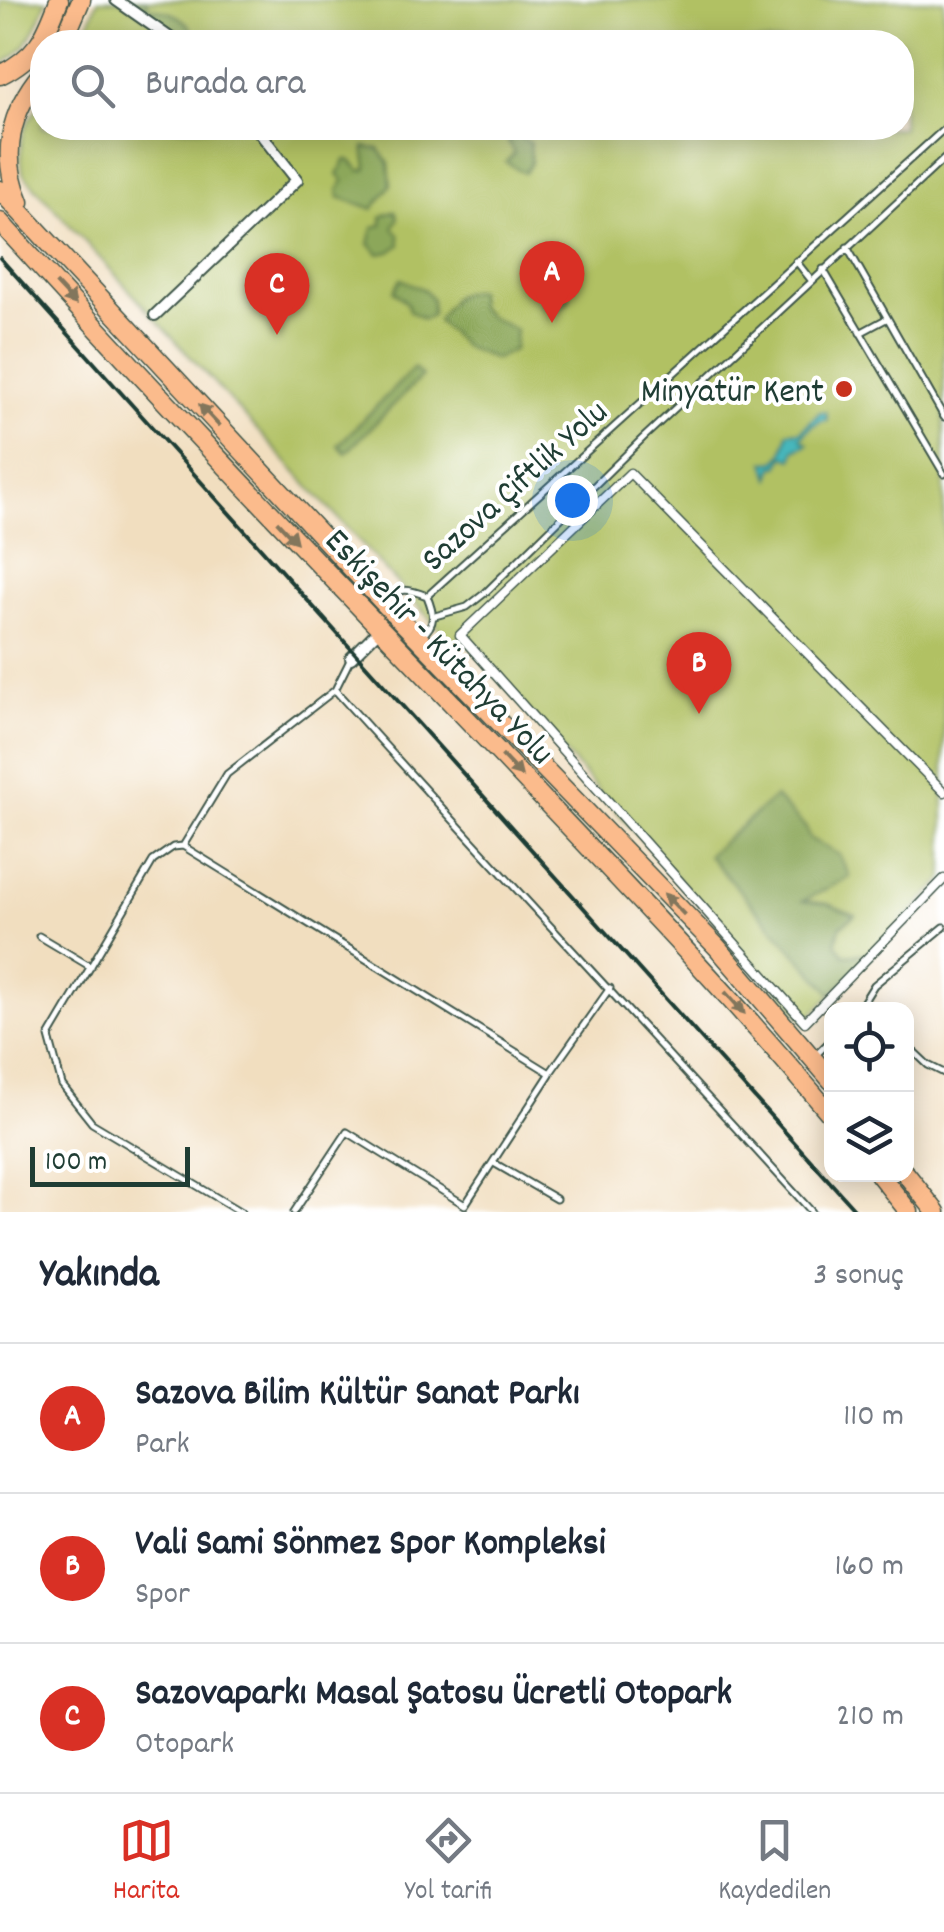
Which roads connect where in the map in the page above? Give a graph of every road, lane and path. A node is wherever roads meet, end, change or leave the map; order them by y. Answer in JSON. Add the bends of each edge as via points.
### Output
{"nodes":[{"id":1,"x":59,"y":0,"type":"edge"},
{"id":2,"x":81,"y":0,"type":"edge"},
{"id":3,"x":116,"y":0,"type":"edge"},
{"id":4,"x":47,"y":30,"type":"edge"},
{"id":5,"x":67,"y":30,"type":"edge"},
{"id":6,"x":159,"y":30,"type":"edge"},
{"id":7,"x":30,"y":55,"type":"edge"},
{"id":8,"x":26,"y":61,"type":"junction"},
{"id":9,"x":0,"y":76,"type":"edge"},
{"id":10,"x":30,"y":83,"type":"edge"},
{"id":11,"x":0,"y":87,"type":"edge"},
{"id":12,"x":30,"y":88,"type":"edge"},
{"id":13,"x":0,"y":107,"type":"edge"},
{"id":14,"x":944,"y":129,"type":"edge"},
{"id":15,"x":265,"y":140,"type":"edge"},
{"id":16,"x":944,"y":159,"type":"edge"},
{"id":17,"x":0,"y":190,"type":"edge"},
{"id":18,"x":0,"y":222,"type":"edge"},
{"id":19,"x":40,"y":232,"type":"junction"},
{"id":20,"x":847,"y":247,"type":"junction"},
{"id":21,"x":796,"y":261,"type":"junction"},
{"id":22,"x":823,"y":268,"type":"junction"},
{"id":23,"x":811,"y":280,"type":"junction"},
{"id":24,"x":154,"y":315,"type":"dead end"},
{"id":25,"x":886,"y":319,"type":"junction"},
{"id":26,"x":860,"y":333,"type":"junction"},
{"id":27,"x":944,"y":416,"type":"edge"},
{"id":28,"x":944,"y":474,"type":"edge"},
{"id":29,"x":427,"y":596,"type":"junction"},
{"id":30,"x":384,"y":603,"type":"junction"},
{"id":31,"x":435,"y":616,"type":"junction"},
{"id":32,"x":380,"y":629,"type":"junction"},
{"id":33,"x":419,"y":639,"type":"junction"},
{"id":34,"x":352,"y":658,"type":"joint"},
{"id":35,"x":335,"y":690,"type":"junction"},
{"id":36,"x":944,"y":792,"type":"edge"},
{"id":37,"x":184,"y":846,"type":"junction"},
{"id":38,"x":944,"y":879,"type":"edge"},
{"id":39,"x":944,"y":927,"type":"edge"},
{"id":40,"x":39,"y":936,"type":"dead end"},
{"id":41,"x":90,"y":967,"type":"junction"},
{"id":42,"x":610,"y":988,"type":"junction"},
{"id":43,"x":867,"y":1002,"type":"edge"},
{"id":44,"x":824,"y":1047,"type":"edge"},
{"id":45,"x":914,"y":1052,"type":"edge"},
{"id":46,"x":812,"y":1059,"type":"junction"},
{"id":47,"x":824,"y":1072,"type":"edge"},
{"id":48,"x":550,"y":1073,"type":"junction"},
{"id":49,"x":944,"y":1073,"type":"edge"},
{"id":50,"x":824,"y":1106,"type":"edge"},
{"id":51,"x":493,"y":1162,"type":"junction"},
{"id":52,"x":885,"y":1182,"type":"edge"},
{"id":53,"x":912,"y":1182,"type":"edge"},
{"id":54,"x":556,"y":1198,"type":"dead end"},
{"id":55,"x":463,"y":1209,"type":"edge"},
{"id":56,"x":241,"y":1212,"type":"edge"},
{"id":57,"x":294,"y":1212,"type":"edge"},
{"id":58,"x":812,"y":1212,"type":"edge"},
{"id":59,"x":909,"y":1212,"type":"edge"},
{"id":60,"x":936,"y":1212,"type":"edge"}],
"edges":[{"from":1,"to":4,"type":"highway"},
{"from":2,"to":5,"type":"highway"},
{"from":3,"to":6,"type":"street"},
{"from":7,"to":8,"type":"highway"},
{"from":8,"to":9,"type":"highway"},
{"from":8,"to":11,"type":"highway"},
{"from":10,"to":13,"type":"highway"},
{"from":12,"to":19,"type":"highway","via":[[8,125],[4,165],[13,193]]},
{"from":14,"to":21,"type":"lane","name":"Sazova Çiftlik Yolu"},
{"from":15,"to":24,"type":"street","via":[[297,180]]},
{"from":16,"to":20,"type":"lane","name":"Sazova Çiftlik Yolu"},
{"from":17,"to":19,"type":"highway","name":"Eskişehir - Kütahya Yolu"},
{"from":18,"to":32,"type":"highway","name":"Eskişehir - Kütahya Yolu","one_way":true},
{"from":30,"to":19,"type":"highway","name":"Eskişehir - Kütahya Yolu","one_way":true},
{"from":20,"to":22,"type":"lane","name":"Sazova Çiftlik Yolu"},
{"from":20,"to":25,"type":"lane"},
{"from":21,"to":23,"type":"lane"},
{"from":21,"to":29,"type":"lane","name":"Sazova Çiftlik Yolu"},
{"from":22,"to":23,"type":"lane","name":"Sazova Çiftlik Yolu"},
{"from":22,"to":26,"type":"lane"},
{"from":23,"to":31,"type":"lane","name":"Sazova Çiftlik Yolu","via":[[485,593],[468,607]]},
{"from":25,"to":26,"type":"lane"},
{"from":25,"to":27,"type":"lane"},
{"from":26,"to":28,"type":"lane"},
{"from":29,"to":30,"type":"lane","via":[[408,588]]},
{"from":29,"to":31,"type":"lane"},
{"from":30,"to":33,"type":"highway","name":"Eskişehir - Kütahya Yolu"},
{"from":31,"to":33,"type":"lane"},
{"from":32,"to":34,"type":"street"},
{"from":32,"to":50,"type":"highway","name":"Eskişehir - Kütahya Yolu","one_way":true,"via":[[680,942]]},
{"from":46,"to":33,"type":"highway","name":"Eskişehir - Kütahya Yolu","one_way":true,"via":[[716,947]]},
{"from":34,"to":35,"type":"lane"},
{"from":35,"to":37,"type":"lane","via":[[227,774]]},
{"from":35,"to":42,"type":"lane"},
{"from":36,"to":38,"type":"street","via":[[630,473],[460,636],[805,1022]]},
{"from":37,"to":41,"type":"lane","via":[[152,861]]},
{"from":37,"to":48,"type":"lane"},
{"from":39,"to":43,"type":"lane","via":[[874,984]]},
{"from":40,"to":41,"type":"lane"},
{"from":41,"to":56,"type":"lane","via":[[49,1037],[62,1085],[92,1123]]},
{"from":42,"to":48,"type":"lane"},
{"from":42,"to":58,"type":"lane"},
{"from":44,"to":46,"type":"lane"},
{"from":45,"to":49,"type":"lane"},
{"from":46,"to":47,"type":"highway","name":"Eskişehir - Kütahya Yolu"},
{"from":48,"to":51,"type":"lane"},
{"from":51,"to":54,"type":"lane"},
{"from":51,"to":55,"type":"lane"},
{"from":52,"to":59,"type":"highway"},
{"from":53,"to":60,"type":"highway"},
{"from":55,"to":57,"type":"lane","via":[[347,1132]]}]}
